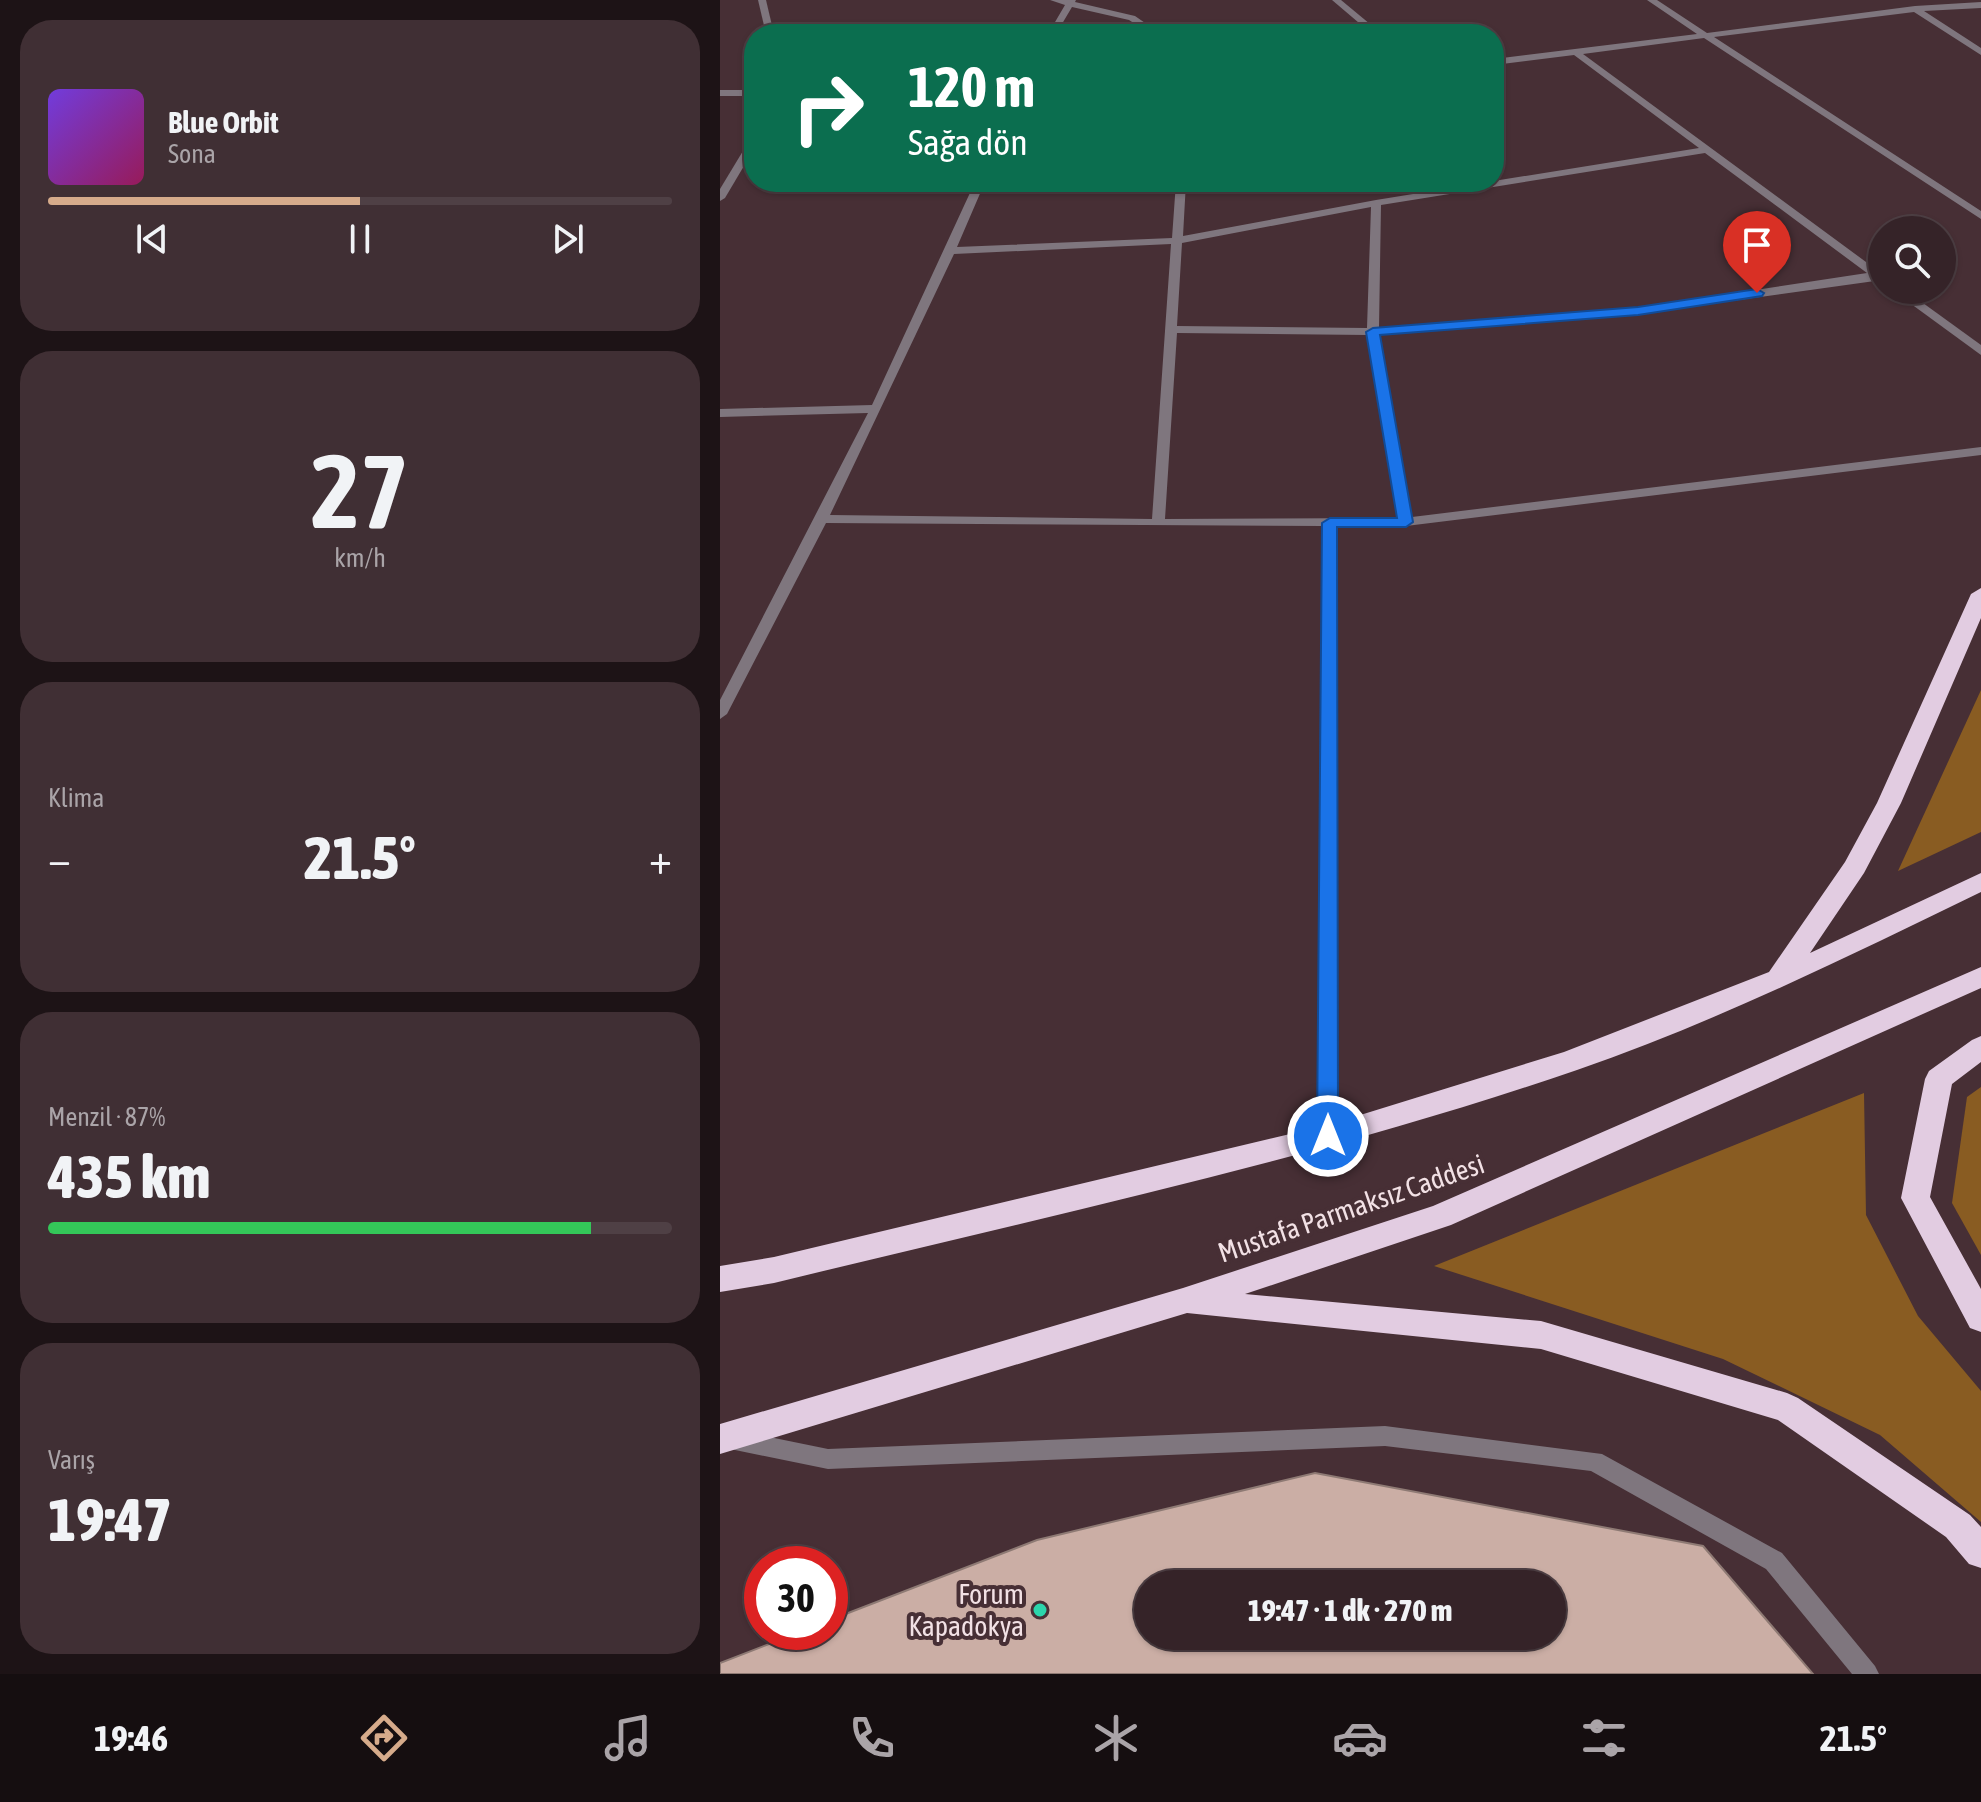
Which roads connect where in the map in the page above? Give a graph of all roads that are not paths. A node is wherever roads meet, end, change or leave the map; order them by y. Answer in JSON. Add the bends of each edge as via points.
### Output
{"nodes":[{"id":1,"x":762,"y":0,"type":"edge"},
{"id":2,"x":1054,"y":0,"type":"edge"},
{"id":3,"x":1336,"y":0,"type":"edge"},
{"id":4,"x":1651,"y":0,"type":"edge"},
{"id":5,"x":1900,"y":0,"type":"edge"},
{"id":6,"x":1071,"y":2,"type":"edge"},
{"id":7,"x":1981,"y":5,"type":"edge"},
{"id":8,"x":1916,"y":9,"type":"junction"},
{"id":9,"x":768,"y":24,"type":"edge"},
{"id":10,"x":1058,"y":24,"type":"edge"},
{"id":11,"x":1141,"y":24,"type":"edge"},
{"id":12,"x":1366,"y":24,"type":"edge"},
{"id":13,"x":1703,"y":35,"type":"junction"},
{"id":14,"x":1981,"y":52,"type":"edge"},
{"id":15,"x":1578,"y":54,"type":"junction"},
{"id":16,"x":1504,"y":61,"type":"edge"},
{"id":17,"x":720,"y":93,"type":"edge"},
{"id":18,"x":744,"y":93,"type":"edge"},
{"id":19,"x":1706,"y":150,"type":"junction"},
{"id":20,"x":744,"y":158,"type":"edge"},
{"id":21,"x":1504,"y":182,"type":"edge"},
{"id":22,"x":976,"y":192,"type":"edge"},
{"id":23,"x":1180,"y":192,"type":"edge"},
{"id":24,"x":1444,"y":192,"type":"edge"},
{"id":25,"x":720,"y":198,"type":"edge"},
{"id":26,"x":1376,"y":203,"type":"junction"},
{"id":27,"x":1981,"y":216,"type":"edge"},
{"id":28,"x":1176,"y":241,"type":"junction"},
{"id":29,"x":951,"y":251,"type":"junction"},
{"id":30,"x":1868,"y":269,"type":"edge"},
{"id":31,"x":1868,"y":279,"type":"edge"},
{"id":32,"x":1917,"y":304,"type":"edge"},
{"id":33,"x":1170,"y":329,"type":"junction"},
{"id":34,"x":1373,"y":332,"type":"junction"},
{"id":35,"x":1981,"y":351,"type":"edge"},
{"id":36,"x":874,"y":409,"type":"junction"},
{"id":37,"x":720,"y":413,"type":"edge"},
{"id":38,"x":1981,"y":451,"type":"edge"},
{"id":39,"x":823,"y":519,"type":"junction"},
{"id":40,"x":1406,"y":522,"type":"junction"},
{"id":41,"x":1158,"y":523,"type":"junction"},
{"id":42,"x":1330,"y":523,"type":"junction"},
{"id":43,"x":1981,"y":594,"type":"edge"},
{"id":44,"x":720,"y":714,"type":"edge"},
{"id":45,"x":1981,"y":882,"type":"edge"},
{"id":46,"x":1981,"y":977,"type":"edge"},
{"id":47,"x":1778,"y":979,"type":"junction"},
{"id":48,"x":1981,"y":1047,"type":"edge"},
{"id":49,"x":1328,"y":1136,"type":"junction"},
{"id":50,"x":720,"y":1279,"type":"edge"},
{"id":51,"x":1183,"y":1301,"type":"junction"},
{"id":52,"x":1981,"y":1318,"type":"edge"},
{"id":53,"x":723,"y":1438,"type":"edge"},
{"id":54,"x":1981,"y":1552,"type":"edge"},
{"id":55,"x":1867,"y":1674,"type":"edge"}],
"edges":[{"from":1,"to":9,"type":"street"},
{"from":2,"to":6,"type":"street"},
{"from":3,"to":12,"type":"street"},
{"from":4,"to":13,"type":"street"},
{"from":5,"to":8,"type":"street"},
{"from":6,"to":10,"type":"street"},
{"from":6,"to":11,"type":"street"},
{"from":7,"to":8,"type":"street"},
{"from":8,"to":13,"type":"street"},
{"from":8,"to":14,"type":"street"},
{"from":13,"to":15,"type":"street"},
{"from":13,"to":27,"type":"street"},
{"from":15,"to":16,"type":"street"},
{"from":15,"to":19,"type":"street"},
{"from":17,"to":18,"type":"street"},
{"from":19,"to":21,"type":"street"},
{"from":19,"to":30,"type":"street"},
{"from":20,"to":25,"type":"street"},
{"from":22,"to":29,"type":"street"},
{"from":23,"to":28,"type":"street"},
{"from":24,"to":26,"type":"street"},
{"from":26,"to":28,"type":"street"},
{"from":26,"to":34,"type":"street"},
{"from":28,"to":29,"type":"street"},
{"from":28,"to":33,"type":"street"},
{"from":29,"to":36,"type":"street"},
{"from":31,"to":34,"type":"street","via":[[1638,311]]},
{"from":32,"to":35,"type":"street"},
{"from":33,"to":34,"type":"street"},
{"from":33,"to":41,"type":"street"},
{"from":34,"to":40,"type":"street"},
{"from":36,"to":37,"type":"street"},
{"from":36,"to":39,"type":"street"},
{"from":38,"to":40,"type":"street"},
{"from":39,"to":41,"type":"street"},
{"from":39,"to":44,"type":"street"},
{"from":40,"to":42,"type":"street"},
{"from":41,"to":42,"type":"street"},
{"from":42,"to":49,"type":"street"},
{"from":43,"to":47,"type":"highway","via":[[1883,816],[1855,867]]},
{"from":45,"to":47,"type":"highway"},
{"from":46,"to":51,"type":"highway","name":"Mustafa Parmaksız Caddesi","via":[[1441,1216]]},
{"from":47,"to":49,"type":"highway","via":[[1571,1061]]},
{"from":48,"to":52,"type":"highway","via":[[1939,1079],[1915,1198]]},
{"from":49,"to":50,"type":"highway"},
{"from":51,"to":53,"type":"highway","name":"Mustafa Parmaksız Caddesi"},
{"from":51,"to":54,"type":"highway","via":[[1541,1335],[1787,1408],[1958,1526]]},
{"from":53,"to":55,"type":"street","via":[[828,1459],[1385,1436],[1594,1461],[1774,1561]]}]}
